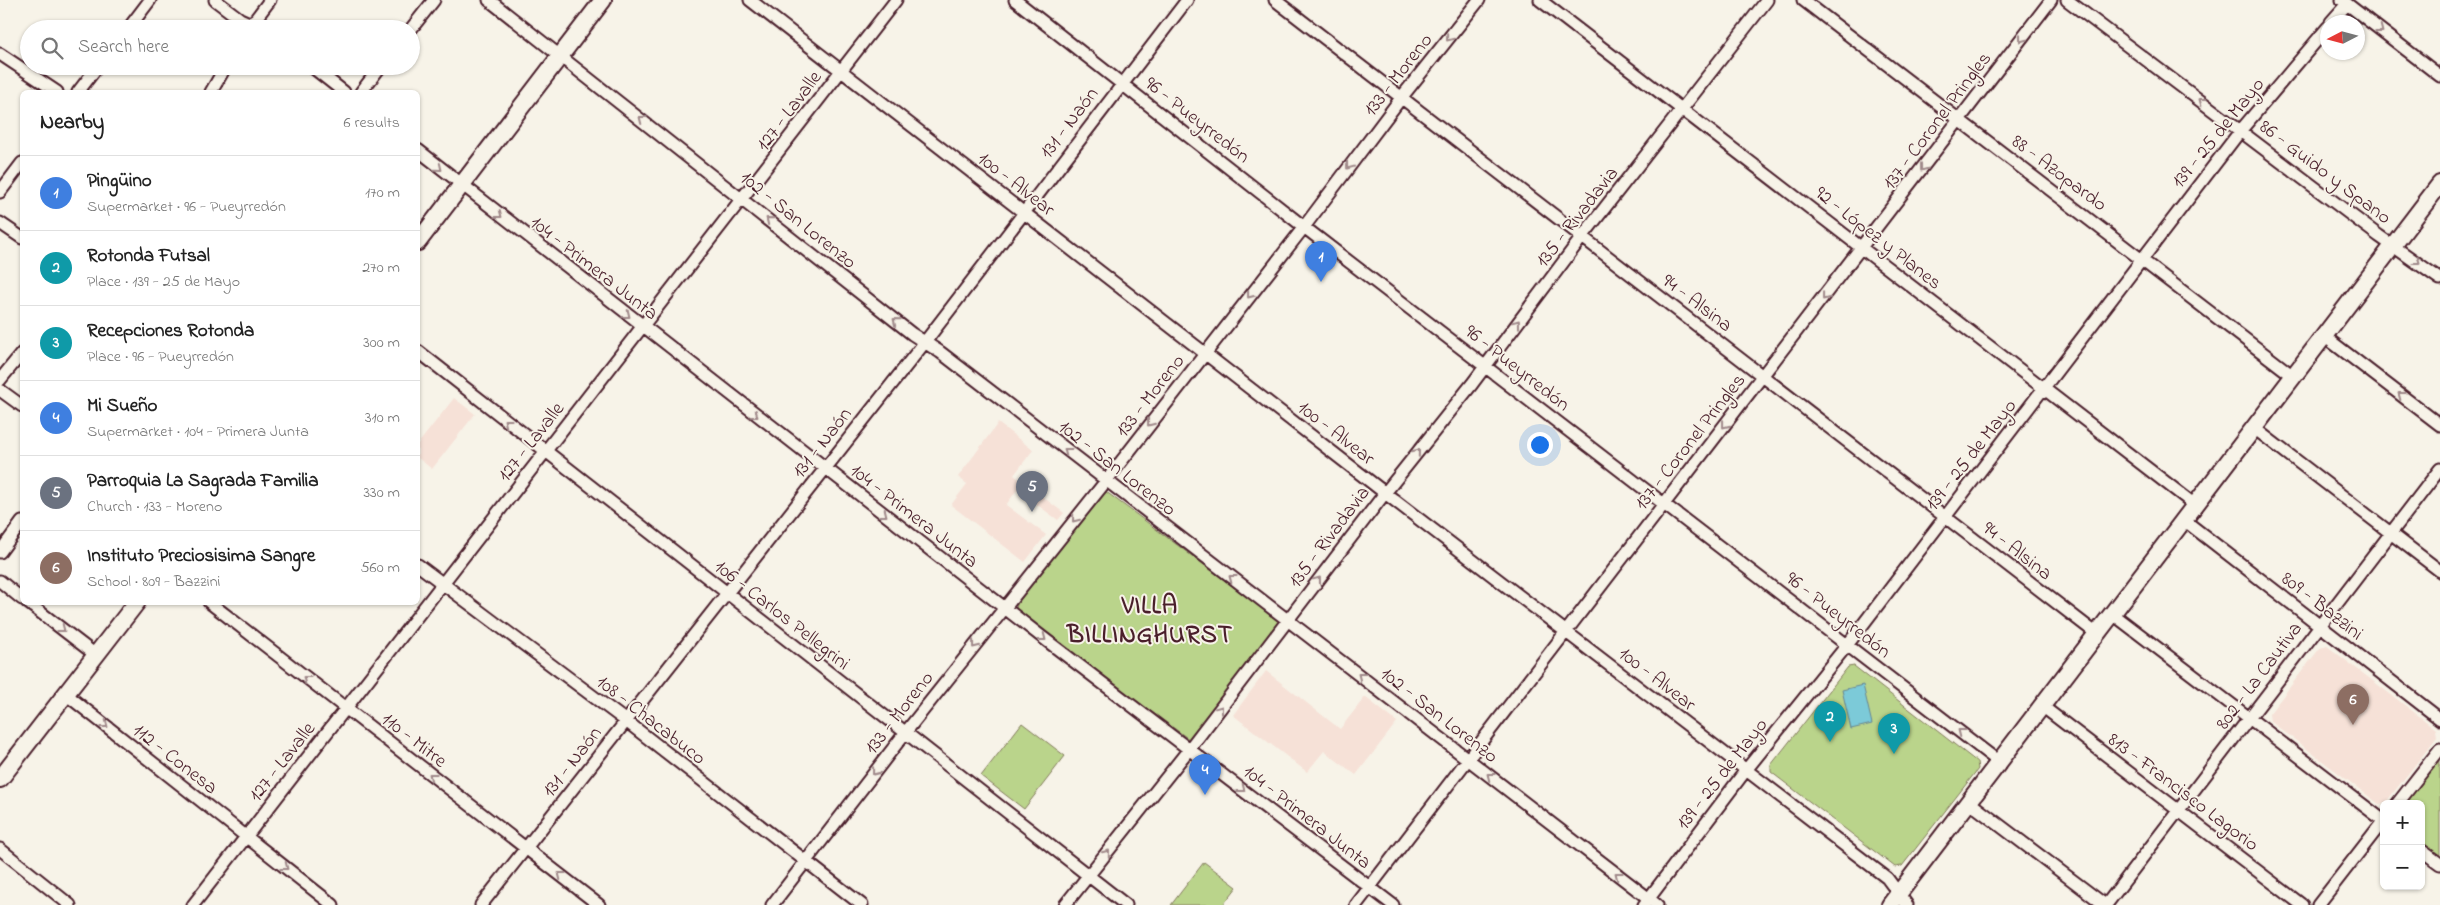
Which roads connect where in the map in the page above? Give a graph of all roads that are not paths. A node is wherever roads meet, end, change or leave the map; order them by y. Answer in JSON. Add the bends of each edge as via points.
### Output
{"nodes":[{"id":1,"x":150,"y":0,"type":"edge"},
{"id":2,"x":215,"y":0,"type":"edge"},
{"id":3,"x":270,"y":0,"type":"edge"},
{"id":4,"x":434,"y":0,"type":"edge"},
{"id":5,"x":489,"y":0,"type":"edge"},
{"id":6,"x":603,"y":0,"type":"edge"},
{"id":7,"x":750,"y":0,"type":"edge"},
{"id":8,"x":896,"y":0,"type":"edge"},
{"id":9,"x":1015,"y":0,"type":"edge"},
{"id":10,"x":1187,"y":0,"type":"edge"},
{"id":11,"x":1275,"y":0,"type":"edge"},
{"id":12,"x":1480,"y":0,"type":"edge"},
{"id":13,"x":1540,"y":0,"type":"edge"},
{"id":14,"x":1768,"y":0,"type":"edge"},
{"id":15,"x":1803,"y":0,"type":"edge"},
{"id":16,"x":2052,"y":0,"type":"edge"},
{"id":17,"x":2067,"y":0,"type":"edge"},
{"id":18,"x":2344,"y":2,"type":"edge"},
{"id":19,"x":2336,"y":15,"type":"edge"},
{"id":20,"x":135,"y":20,"type":"edge"},
{"id":21,"x":241,"y":20,"type":"edge"},
{"id":22,"x":254,"y":20,"type":"edge"},
{"id":23,"x":418,"y":20,"type":"edge"},
{"id":24,"x":2320,"y":36,"type":"edge"},
{"id":25,"x":0,"y":54,"type":"edge"},
{"id":26,"x":560,"y":55,"type":"junction"},
{"id":27,"x":20,"y":67,"type":"edge"},
{"id":28,"x":841,"y":71,"type":"junction"},
{"id":29,"x":32,"y":75,"type":"edge"},
{"id":30,"x":91,"y":75,"type":"edge"},
{"id":31,"x":221,"y":75,"type":"edge"},
{"id":32,"x":322,"y":75,"type":"edge"},
{"id":33,"x":374,"y":75,"type":"edge"},
{"id":34,"x":2440,"y":76,"type":"edge"},
{"id":35,"x":1122,"y":82,"type":"junction"},
{"id":36,"x":54,"y":90,"type":"edge"},
{"id":37,"x":80,"y":90,"type":"edge"},
{"id":38,"x":212,"y":90,"type":"edge"},
{"id":39,"x":341,"y":90,"type":"edge"},
{"id":40,"x":362,"y":90,"type":"edge"},
{"id":41,"x":1401,"y":98,"type":"junction"},
{"id":42,"x":1683,"y":108,"type":"junction"},
{"id":43,"x":1960,"y":119,"type":"junction"},
{"id":44,"x":2241,"y":130,"type":"junction"},
{"id":45,"x":420,"y":152,"type":"edge"},
{"id":46,"x":20,"y":166,"type":"edge"},
{"id":47,"x":2440,"y":184,"type":"edge"},
{"id":48,"x":460,"y":185,"type":"junction"},
{"id":49,"x":0,"y":192,"type":"edge"},
{"id":50,"x":744,"y":199,"type":"junction"},
{"id":51,"x":1023,"y":212,"type":"junction"},
{"id":52,"x":0,"y":223,"type":"edge"},
{"id":53,"x":1304,"y":227,"type":"junction"},
{"id":54,"x":20,"y":237,"type":"edge"},
{"id":55,"x":1582,"y":237,"type":"junction"},
{"id":56,"x":420,"y":239,"type":"edge"},
{"id":57,"x":2394,"y":244,"type":"junction"},
{"id":58,"x":1862,"y":248,"type":"junction"},
{"id":59,"x":2142,"y":258,"type":"junction"},
{"id":60,"x":2440,"y":279,"type":"edge"},
{"id":61,"x":642,"y":328,"type":"junction"},
{"id":62,"x":2324,"y":336,"type":"junction"},
{"id":63,"x":925,"y":342,"type":"junction"},
{"id":64,"x":420,"y":353,"type":"edge"},
{"id":65,"x":1205,"y":353,"type":"junction"},
{"id":66,"x":20,"y":355,"type":"edge"},
{"id":67,"x":1485,"y":365,"type":"junction"},
{"id":68,"x":1764,"y":376,"type":"junction"},
{"id":69,"x":2293,"y":376,"type":"junction"},
{"id":70,"x":0,"y":380,"type":"edge"},
{"id":71,"x":2044,"y":389,"type":"junction"},
{"id":72,"x":0,"y":390,"type":"edge"},
{"id":73,"x":20,"y":405,"type":"edge"},
{"id":74,"x":2440,"y":424,"type":"edge"},
{"id":75,"x":2254,"y":428,"type":"junction"},
{"id":76,"x":546,"y":452,"type":"junction"},
{"id":77,"x":824,"y":468,"type":"junction"},
{"id":78,"x":2440,"y":469,"type":"edge"},
{"id":79,"x":1106,"y":481,"type":"junction"},
{"id":80,"x":1385,"y":493,"type":"junction"},
{"id":81,"x":1664,"y":503,"type":"junction"},
{"id":82,"x":2195,"y":506,"type":"junction"},
{"id":83,"x":1945,"y":517,"type":"junction"},
{"id":84,"x":2184,"y":520,"type":"junction"},
{"id":85,"x":20,"y":525,"type":"edge"},
{"id":86,"x":2391,"y":533,"type":"junction"},
{"id":87,"x":0,"y":552,"type":"edge"},
{"id":88,"x":420,"y":567,"type":"edge"},
{"id":89,"x":2440,"y":571,"type":"edge"},
{"id":90,"x":0,"y":582,"type":"edge"},
{"id":91,"x":442,"y":584,"type":"junction"},
{"id":92,"x":726,"y":593,"type":"junction"},
{"id":93,"x":20,"y":597,"type":"edge"},
{"id":94,"x":31,"y":605,"type":"edge"},
{"id":95,"x":135,"y":605,"type":"edge"},
{"id":96,"x":213,"y":605,"type":"edge"},
{"id":97,"x":1005,"y":607,"type":"junction"},
{"id":98,"x":2113,"y":614,"type":"junction"},
{"id":99,"x":1288,"y":620,"type":"junction"},
{"id":100,"x":2319,"y":626,"type":"junction"},
{"id":101,"x":1566,"y":631,"type":"junction"},
{"id":102,"x":2097,"y":634,"type":"junction"},
{"id":103,"x":1848,"y":644,"type":"junction"},
{"id":104,"x":97,"y":656,"type":"junction"},
{"id":105,"x":67,"y":695,"type":"junction"},
{"id":106,"x":2042,"y":706,"type":"junction"},
{"id":107,"x":345,"y":709,"type":"junction"},
{"id":108,"x":2249,"y":718,"type":"junction"},
{"id":109,"x":2440,"y":719,"type":"edge"},
{"id":110,"x":626,"y":721,"type":"junction"},
{"id":111,"x":905,"y":733,"type":"junction"},
{"id":112,"x":1190,"y":748,"type":"junction"},
{"id":113,"x":2440,"y":749,"type":"edge"},
{"id":114,"x":1468,"y":759,"type":"junction"},
{"id":115,"x":1999,"y":762,"type":"junction"},
{"id":116,"x":1746,"y":770,"type":"junction"},
{"id":117,"x":0,"y":779,"type":"edge"},
{"id":118,"x":2399,"y":800,"type":"edge"},
{"id":119,"x":1969,"y":802,"type":"junction"},
{"id":120,"x":2178,"y":809,"type":"junction"},
{"id":121,"x":2380,"y":818,"type":"edge"},
{"id":122,"x":2380,"y":826,"type":"edge"},
{"id":123,"x":246,"y":837,"type":"junction"},
{"id":124,"x":526,"y":848,"type":"junction"},
{"id":125,"x":0,"y":850,"type":"edge"},
{"id":126,"x":2425,"y":853,"type":"edge"},
{"id":127,"x":805,"y":861,"type":"junction"},
{"id":128,"x":2440,"y":864,"type":"edge"},
{"id":129,"x":1088,"y":877,"type":"junction"},
{"id":130,"x":1370,"y":887,"type":"junction"},
{"id":131,"x":1899,"y":901,"type":"edge"},
{"id":132,"x":1650,"y":903,"type":"edge"},
{"id":133,"x":70,"y":905,"type":"edge"},
{"id":134,"x":193,"y":905,"type":"edge"},
{"id":135,"x":333,"y":905,"type":"edge"},
{"id":136,"x":481,"y":905,"type":"edge"},
{"id":137,"x":599,"y":905,"type":"edge"},
{"id":138,"x":772,"y":905,"type":"edge"},
{"id":139,"x":862,"y":905,"type":"edge"},
{"id":140,"x":1066,"y":905,"type":"edge"},
{"id":141,"x":1126,"y":905,"type":"edge"},
{"id":142,"x":1356,"y":905,"type":"edge"},
{"id":143,"x":1393,"y":905,"type":"edge"},
{"id":144,"x":2106,"y":905,"type":"edge"},
{"id":145,"x":2302,"y":905,"type":"edge"},
{"id":146,"x":2318,"y":905,"type":"edge"}],
"edges":[{"from":1,"to":20,"type":"street"},
{"from":2,"to":21,"type":"street"},
{"from":3,"to":22,"type":"street"},
{"from":4,"to":23,"type":"street"},
{"from":5,"to":26,"type":"street","name":"102 - San Lorenzo"},
{"from":6,"to":26,"type":"main road"},
{"from":7,"to":28,"type":"street","name":"100 - Alvear"},
{"from":8,"to":28,"type":"street","name":"127 - Lavalle"},
{"from":9,"to":35,"type":"street","name":"96 - Pueyrredón"},
{"from":10,"to":35,"type":"street","name":"131 - Naón"},
{"from":11,"to":41,"type":"street","name":"94 - Alsina"},
{"from":12,"to":41,"type":"street","name":"133 - Moreno","one_way":true},
{"from":13,"to":42,"type":"street","name":"92 - López y Planes"},
{"from":14,"to":42,"type":"street","name":"135 - Rivadavia"},
{"from":15,"to":43,"type":"street","name":"88 - Azopardo"},
{"from":16,"to":43,"type":"street","name":"137 - Coronel Pringles","one_way":true},
{"from":44,"to":17,"type":"street","name":"86 - Guido y Spano","one_way":true},
{"from":18,"to":19,"type":"street"},
{"from":18,"to":34,"type":"street","one_way":true},
{"from":24,"to":44,"type":"street","name":"139 - 25 de Mayo"},
{"from":25,"to":27,"type":"street"},
{"from":26,"to":48,"type":"main road"},
{"from":50,"to":26,"type":"street","name":"102 - San Lorenzo","one_way":true},
{"from":28,"to":50,"type":"street","name":"127 - Lavalle"},
{"from":28,"to":51,"type":"street","name":"100 - Alvear"},
{"from":29,"to":36,"type":"street"},
{"from":30,"to":37,"type":"street"},
{"from":31,"to":38,"type":"street"},
{"from":32,"to":39,"type":"street"},
{"from":33,"to":40,"type":"street"},
{"from":35,"to":51,"type":"street","name":"131 - Naón"},
{"from":35,"to":53,"type":"street","name":"96 - Pueyrredón"},
{"from":41,"to":53,"type":"street","name":"133 - Moreno","one_way":true},
{"from":41,"to":55,"type":"street","name":"94 - Alsina"},
{"from":42,"to":55,"type":"street","name":"135 - Rivadavia"},
{"from":42,"to":58,"type":"street","name":"92 - López y Planes"},
{"from":43,"to":58,"type":"street","name":"137 - Coronel Pringles","one_way":true},
{"from":43,"to":59,"type":"street","name":"88 - Azopardo"},
{"from":44,"to":57,"type":"street","name":"86 - Guido y Spano","via":[[2379,236]]},
{"from":44,"to":59,"type":"street","name":"139 - 25 de Mayo"},
{"from":45,"to":48,"type":"street","name":"104 - Primera Junta","one_way":true},
{"from":46,"to":49,"type":"street"},
{"from":47,"to":57,"type":"main road"},
{"from":48,"to":56,"type":"main road"},
{"from":48,"to":61,"type":"street","name":"104 - Primera Junta","one_way":true},
{"from":50,"to":61,"type":"street","name":"127 - Lavalle"},
{"from":63,"to":50,"type":"street","name":"102 - San Lorenzo","one_way":true},
{"from":51,"to":63,"type":"street","name":"131 - Naón"},
{"from":51,"to":65,"type":"street","name":"100 - Alvear"},
{"from":52,"to":54,"type":"street"},
{"from":53,"to":65,"type":"street","name":"133 - Moreno","one_way":true},
{"from":53,"to":67,"type":"street","name":"96 - Pueyrredón"},
{"from":67,"to":55,"type":"street","name":"135 - Rivadavia","one_way":true},
{"from":55,"to":68,"type":"street","name":"94 - Alsina"},
{"from":57,"to":60,"type":"street","name":"86 - Guido y Spano","one_way":true},
{"from":57,"to":62,"type":"main road"},
{"from":58,"to":68,"type":"street","name":"137 - Coronel Pringles","one_way":true},
{"from":58,"to":71,"type":"street","name":"92 - López y Planes"},
{"from":59,"to":69,"type":"street","name":"88 - Azopardo"},
{"from":59,"to":71,"type":"street","name":"139 - 25 de Mayo"},
{"from":61,"to":76,"type":"street","name":"127 - Lavalle"},
{"from":61,"to":77,"type":"street","name":"104 - Primera Junta","one_way":true},
{"from":62,"to":69,"type":"main road"},
{"from":74,"to":62,"type":"street","one_way":true},
{"from":63,"to":77,"type":"street","name":"131 - Naón"},
{"from":79,"to":63,"type":"street","name":"102 - San Lorenzo","one_way":true},
{"from":76,"to":64,"type":"street","name":"106 - Carlos Pellegrini","one_way":true},
{"from":65,"to":79,"type":"street","name":"133 - Moreno","one_way":true},
{"from":65,"to":80,"type":"street","name":"100 - Alvear"},
{"from":66,"to":70,"type":"street"},
{"from":80,"to":67,"type":"street","name":"135 - Rivadavia","one_way":true},
{"from":67,"to":81,"type":"street","name":"96 - Pueyrredón"},
{"from":68,"to":81,"type":"street","name":"137 - Coronel Pringles","one_way":true},
{"from":68,"to":83,"type":"street","name":"94 - Alsina"},
{"from":69,"to":75,"type":"main road"},
{"from":71,"to":82,"type":"street","name":"92 - López y Planes"},
{"from":71,"to":83,"type":"street","name":"139 - 25 de Mayo"},
{"from":72,"to":73,"type":"street"},
{"from":75,"to":82,"type":"main road"},
{"from":75,"to":86,"type":"street"},
{"from":76,"to":91,"type":"street","name":"127 - Lavalle"},
{"from":76,"to":92,"type":"street","name":"106 - Carlos Pellegrini"},
{"from":77,"to":92,"type":"street","name":"131 - Naón"},
{"from":77,"to":97,"type":"street","name":"104 - Primera Junta","one_way":true},
{"from":78,"to":86,"type":"street","name":"802 - La Cautiva"},
{"from":79,"to":97,"type":"street","name":"133 - Moreno","one_way":true},
{"from":99,"to":79,"type":"street","name":"102 - San Lorenzo","one_way":true},
{"from":99,"to":80,"type":"street","name":"135 - Rivadavia","one_way":true},
{"from":80,"to":101,"type":"street","name":"100 - Alvear"},
{"from":81,"to":101,"type":"street","name":"137 - Coronel Pringles"},
{"from":81,"to":103,"type":"street","name":"96 - Pueyrredón"},
{"from":82,"to":84,"type":"main road"},
{"from":83,"to":102,"type":"street","name":"94 - Alsina"},
{"from":83,"to":103,"type":"street","name":"139 - 25 de Mayo"},
{"from":84,"to":98,"type":"main road"},
{"from":84,"to":100,"type":"street","name":"809 - Bazzini"},
{"from":85,"to":87,"type":"street"},
{"from":86,"to":89,"type":"street"},
{"from":86,"to":100,"type":"street","name":"802 - La Cautiva"},
{"from":88,"to":91,"type":"street","name":"108 - Chacabuco"},
{"from":90,"to":93,"type":"street"},
{"from":91,"to":107,"type":"street","name":"127 - Lavalle"},
{"from":91,"to":110,"type":"street","name":"108 - Chacabuco"},
{"from":92,"to":110,"type":"street","name":"131 - Naón"},
{"from":92,"to":111,"type":"street","name":"106 - Carlos Pellegrini"},
{"from":94,"to":104,"type":"street","one_way":true},
{"from":95,"to":104,"type":"main road"},
{"from":107,"to":96,"type":"street","name":"110 - Mitre","one_way":true},
{"from":97,"to":111,"type":"street","name":"133 - Moreno","one_way":true},
{"from":97,"to":112,"type":"street","name":"104 - Primera Junta","one_way":true},
{"from":98,"to":102,"type":"main road"},
{"from":98,"to":108,"type":"street"},
{"from":112,"to":99,"type":"street","name":"135 - Rivadavia","one_way":true},
{"from":114,"to":99,"type":"street","name":"102 - San Lorenzo","one_way":true},
{"from":100,"to":108,"type":"street","name":"802 - La Cautiva"},
{"from":100,"to":109,"type":"street","name":"809 - Bazzini"},
{"from":101,"to":114,"type":"street","name":"137 - Coronel Pringles"},
{"from":101,"to":116,"type":"street","name":"100 - Alvear"},
{"from":102,"to":106,"type":"main road"},
{"from":115,"to":103,"type":"street","name":"96 - Pueyrredón","one_way":true},
{"from":103,"to":116,"type":"street","name":"139 - 25 de Mayo"},
{"from":104,"to":105,"type":"main road"},
{"from":105,"to":117,"type":"main road"},
{"from":105,"to":123,"type":"street","name":"112 - Conesa","one_way":true},
{"from":106,"to":115,"type":"main road"},
{"from":106,"to":120,"type":"street","name":"813 - Francisco Lagorio"},
{"from":107,"to":123,"type":"street","name":"127 - Lavalle"},
{"from":124,"to":107,"type":"street","name":"110 - Mitre","one_way":true},
{"from":108,"to":120,"type":"street","name":"802 - La Cautiva"},
{"from":108,"to":121,"type":"street"},
{"from":110,"to":124,"type":"street","name":"131 - Naón"},
{"from":110,"to":127,"type":"street","name":"108 - Chacabuco"},
{"from":111,"to":127,"type":"street","name":"133 - Moreno","one_way":true},
{"from":111,"to":129,"type":"street","name":"106 - Carlos Pellegrini"},
{"from":129,"to":112,"type":"street","name":"135 - Rivadavia","one_way":true},
{"from":112,"to":130,"type":"street","name":"104 - Primera Junta","one_way":true},
{"from":113,"to":118,"type":"street"},
{"from":114,"to":130,"type":"street","name":"137 - Coronel Pringles"},
{"from":132,"to":114,"type":"street","name":"102 - San Lorenzo","one_way":true},
{"from":115,"to":119,"type":"main road"},
{"from":116,"to":131,"type":"street","name":"100 - Alvear","via":[[1887,878]]},
{"from":116,"to":132,"type":"street","name":"139 - 25 de Mayo"},
{"from":119,"to":131,"type":"main road"},
{"from":119,"to":144,"type":"street"},
{"from":120,"to":144,"type":"street","name":"802 - La Cautiva"},
{"from":120,"to":145,"type":"street","name":"813 - Francisco Lagorio"},
{"from":122,"to":146,"type":"street"},
{"from":123,"to":134,"type":"street","name":"127 - Lavalle"},
{"from":123,"to":135,"type":"street","name":"112 - Conesa","one_way":true},
{"from":124,"to":136,"type":"street","name":"131 - Naón"},
{"from":137,"to":124,"type":"street","name":"110 - Mitre","one_way":true},
{"from":125,"to":133,"type":"street"},
{"from":126,"to":128,"type":"street"},
{"from":127,"to":138,"type":"street","name":"133 - Moreno"},
{"from":127,"to":139,"type":"street","name":"108 - Chacabuco"},
{"from":129,"to":140,"type":"street","name":"135 - Rivadavia"},
{"from":129,"to":141,"type":"street","name":"106 - Carlos Pellegrini"},
{"from":130,"to":142,"type":"street","name":"137 - Coronel Pringles"},
{"from":130,"to":143,"type":"street","name":"104 - Primera Junta"}]}
